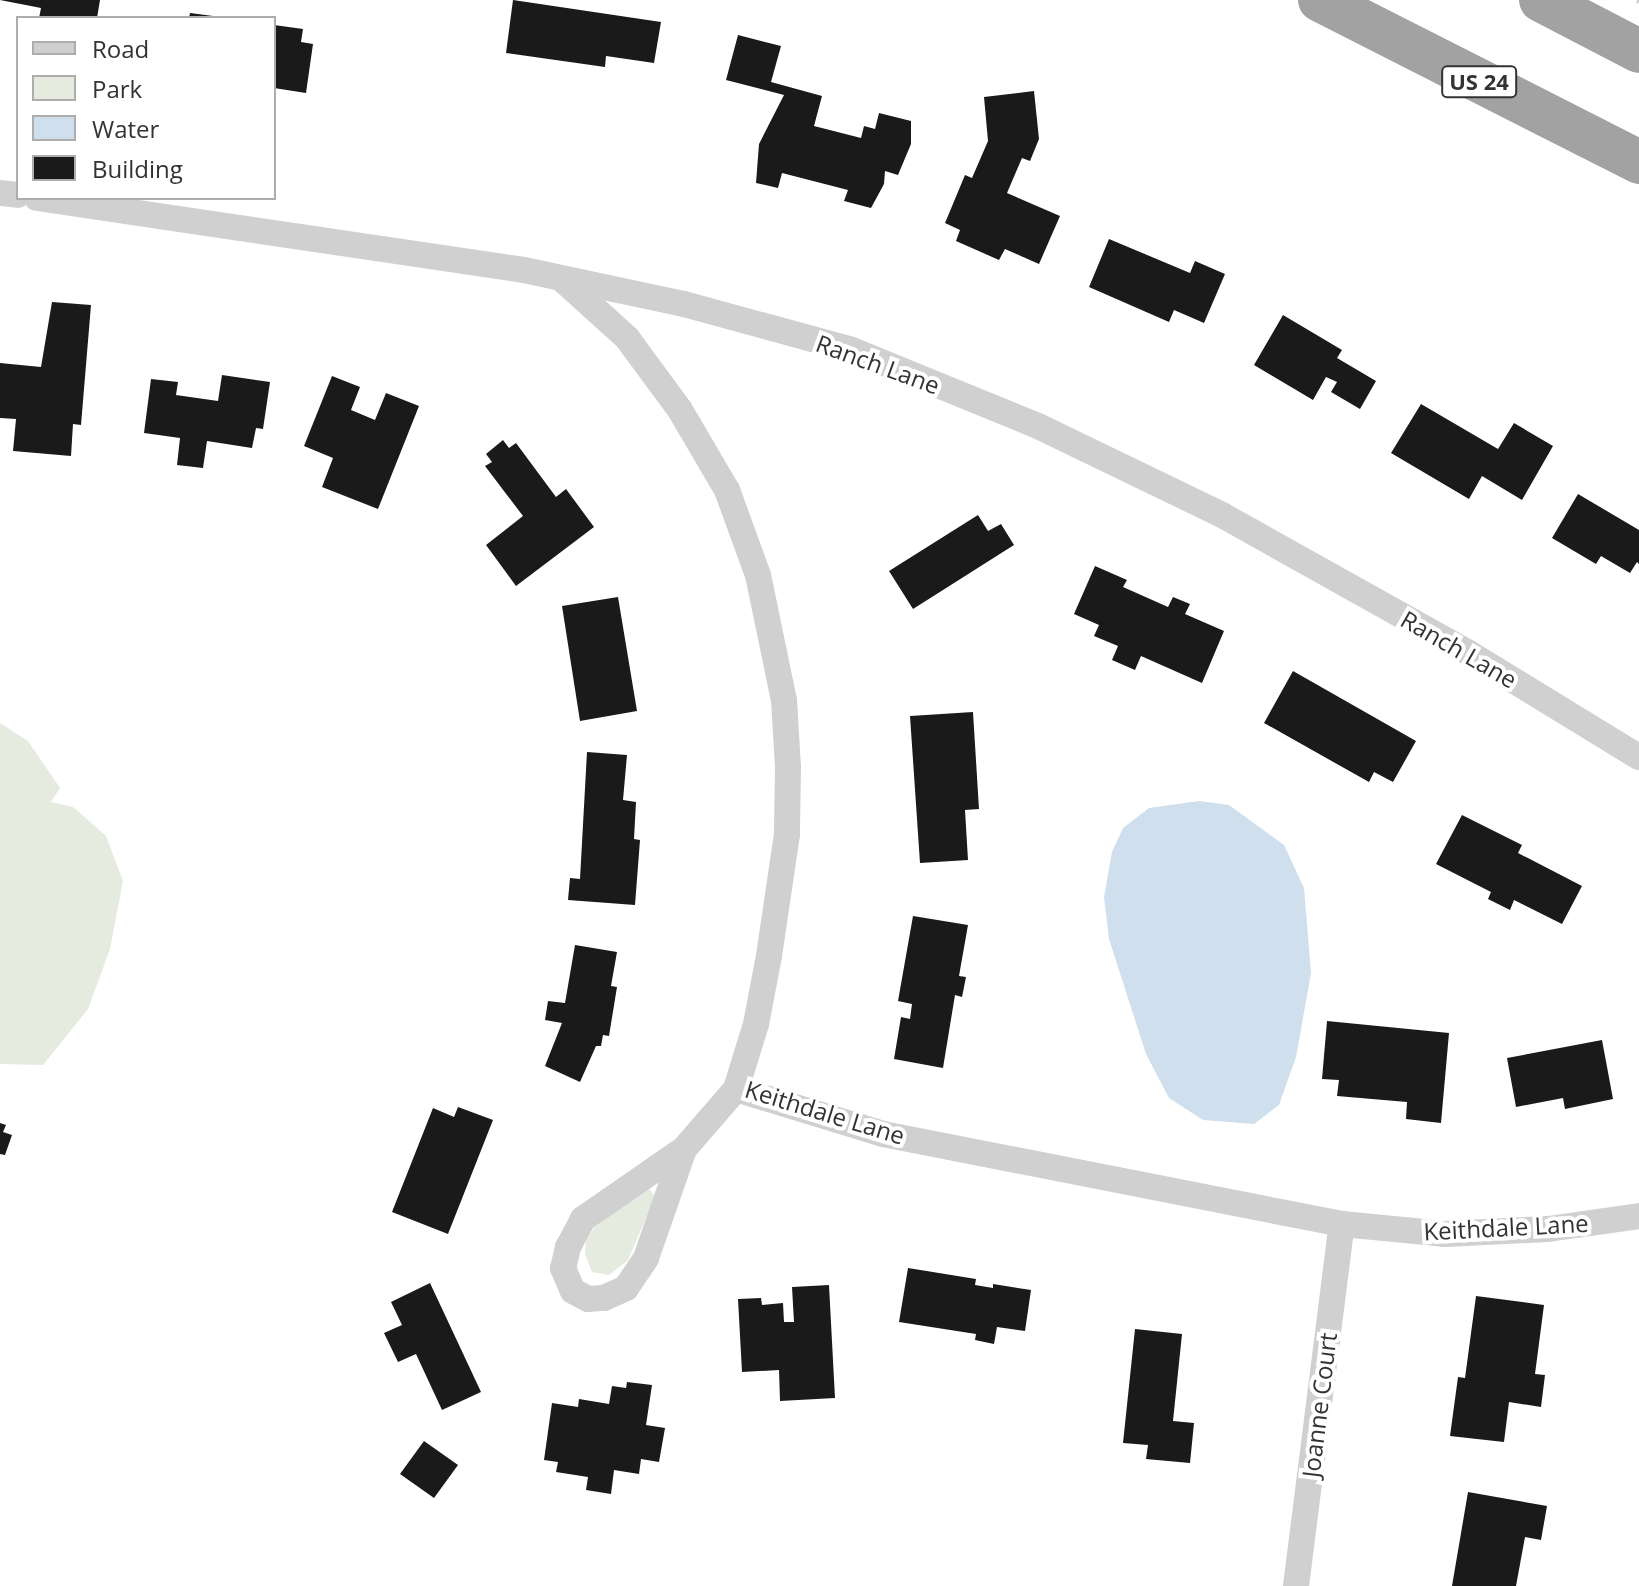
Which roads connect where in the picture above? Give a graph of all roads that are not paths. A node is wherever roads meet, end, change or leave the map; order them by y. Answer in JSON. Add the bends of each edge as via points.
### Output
{"nodes":[{"id":1,"x":1320,"y":0,"type":"edge"},
{"id":2,"x":1541,"y":0,"type":"edge"},
{"id":3,"x":1639,"y":51,"type":"edge"},
{"id":4,"x":1639,"y":162,"type":"edge"},
{"id":5,"x":52,"y":200,"type":"edge"},
{"id":6,"x":562,"y":278,"type":"junction"},
{"id":7,"x":1639,"y":757,"type":"edge"},
{"id":8,"x":736,"y":1089,"type":"junction"},
{"id":9,"x":684,"y":1149,"type":"junction"},
{"id":10,"x":1639,"y":1216,"type":"edge"},
{"id":11,"x":1342,"y":1224,"type":"junction"},
{"id":12,"x":1296,"y":1586,"type":"edge"}],
"edges":[{"from":1,"to":4,"type":"highway","number":"US 24"},
{"from":2,"to":3,"type":"highway"},
{"from":5,"to":6,"type":"street","name":"Ranch Lane"},
{"from":6,"to":7,"type":"street","name":"Ranch Lane","via":[[684,304],[852,350],[1038,426],[1222,515],[1469,653]]},
{"from":6,"to":8,"type":"street","name":"Keithdale Lane","via":[[627,338],[680,410],[727,490],[758,575],[784,700],[787,834],[759,1010]]},
{"from":8,"to":9,"type":"street"},
{"from":8,"to":11,"type":"street","name":"Keithdale Lane","via":[[883,1134]]},
{"from":9,"to":9,"type":"street","via":[[646,1258],[626,1288],[588,1299],[573,1291],[563,1268],[583,1219]]},
{"from":10,"to":11,"type":"street","name":"Keithdale Lane","via":[[1548,1229],[1445,1234]]},
{"from":11,"to":12,"type":"street","name":"Joanne Court"}]}
